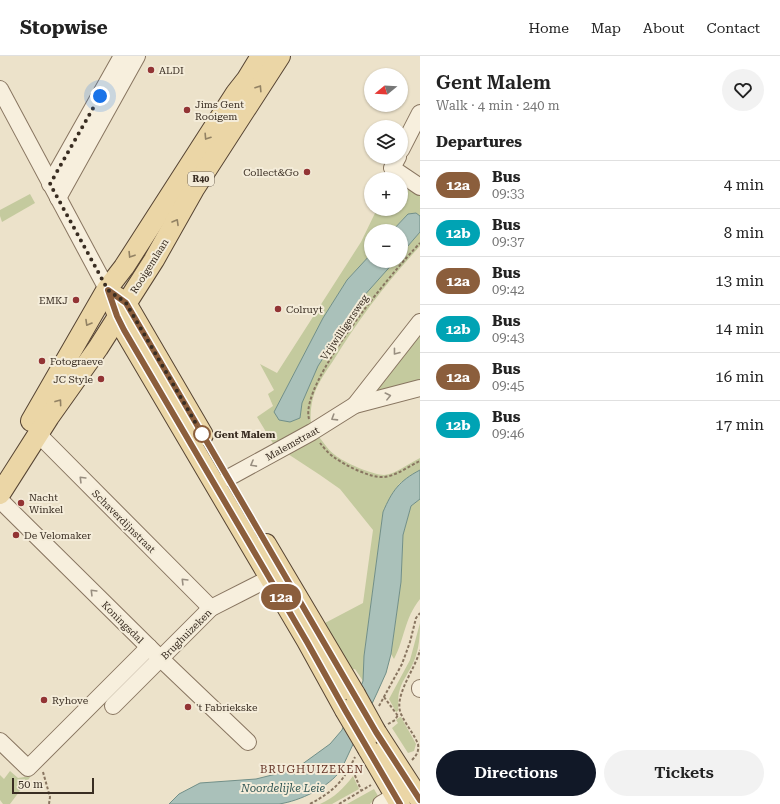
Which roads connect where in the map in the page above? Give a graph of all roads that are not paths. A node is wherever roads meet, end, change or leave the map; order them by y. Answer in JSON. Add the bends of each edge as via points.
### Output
{"nodes":[{"id":1,"x":122,"y":56,"type":"edge"},
{"id":2,"x":137,"y":56,"type":"edge"},
{"id":3,"x":261,"y":56,"type":"edge"},
{"id":4,"x":280,"y":56,"type":"edge"},
{"id":5,"x":0,"y":89,"type":"edge"},
{"id":6,"x":5,"y":112,"type":"edge"},
{"id":7,"x":420,"y":114,"type":"edge"},
{"id":8,"x":408,"y":137,"type":"edge"},
{"id":9,"x":392,"y":168,"type":"edge"},
{"id":10,"x":420,"y":187,"type":"edge"},
{"id":11,"x":54,"y":191,"type":"junction"},
{"id":12,"x":108,"y":290,"type":"junction"},
{"id":13,"x":122,"y":310,"type":"junction"},
{"id":14,"x":420,"y":322,"type":"edge"},
{"id":15,"x":134,"y":346,"type":"junction"},
{"id":16,"x":98,"y":348,"type":"junction"},
{"id":17,"x":420,"y":388,"type":"edge"},
{"id":18,"x":355,"y":405,"type":"junction"},
{"id":19,"x":38,"y":434,"type":"junction"},
{"id":20,"x":0,"y":471,"type":"edge"},
{"id":21,"x":222,"y":482,"type":"junction"},
{"id":22,"x":0,"y":494,"type":"edge"},
{"id":23,"x":0,"y":500,"type":"edge"},
{"id":24,"x":276,"y":575,"type":"junction"},
{"id":25,"x":211,"y":608,"type":"junction"},
{"id":26,"x":149,"y":647,"type":"junction"},
{"id":27,"x":161,"y":659,"type":"junction"},
{"id":28,"x":350,"y":702,"type":"junction"},
{"id":29,"x":113,"y":706,"type":"dead end"},
{"id":30,"x":0,"y":741,"type":"edge"},
{"id":31,"x":248,"y":742,"type":"dead end"},
{"id":32,"x":401,"y":798,"type":"edge"}],
"edges":[{"from":1,"to":11,"type":"street"},
{"from":2,"to":11,"type":"street"},
{"from":3,"to":12,"type":"main road","name":"Rooigemlaan","number":"R40","one_way":true},
{"from":13,"to":4,"type":"main road","name":"Rooigemlaan","number":"R40","one_way":true,"via":[[194,189]]},
{"from":5,"to":6,"type":"street"},
{"from":6,"to":11,"type":"street"},
{"from":7,"to":8,"type":"street"},
{"from":9,"to":10,"type":"street"},
{"from":11,"to":12,"type":"street"},
{"from":12,"to":13,"type":"main road"},
{"from":12,"to":20,"type":"main road","name":"Rooigemlaan","number":"R40","one_way":true},
{"from":13,"to":15,"type":"main road"},
{"from":13,"to":16,"type":"main road","name":"Rooigemlaan","number":"R40"},
{"from":13,"to":21,"type":"main road"},
{"from":14,"to":18,"type":"street","one_way":true},
{"from":15,"to":16,"type":"main road"},
{"from":15,"to":21,"type":"main road"},
{"from":19,"to":16,"type":"main road","name":"Rooigemlaan","number":"R40","one_way":true},
{"from":18,"to":17,"type":"street","one_way":true},
{"from":18,"to":21,"type":"street","name":"Malemstraat","one_way":true},
{"from":19,"to":22,"type":"main road","name":"Rooigemlaan","number":"R40"},
{"from":25,"to":19,"type":"street","name":"Schaverdijnstraat","one_way":true},
{"from":21,"to":24,"type":"main road"},
{"from":26,"to":23,"type":"street","name":"Koningsdal","one_way":true},
{"from":24,"to":25,"type":"street","name":"Brughuizeken"},
{"from":24,"to":28,"type":"main road"},
{"from":24,"to":28,"type":"main road","via":[[286,606],[307,642]]},
{"from":25,"to":27,"type":"street","name":"Brughuizeken"},
{"from":26,"to":27,"type":"street","name":"Koningsdal"},
{"from":26,"to":30,"type":"street","via":[[28,768]]},
{"from":27,"to":29,"type":"street","name":"Brughuizeken"},
{"from":27,"to":31,"type":"street","name":"Koningsdal"},
{"from":28,"to":32,"type":"main road","bridge":true,"via":[[376,735]]}]}
